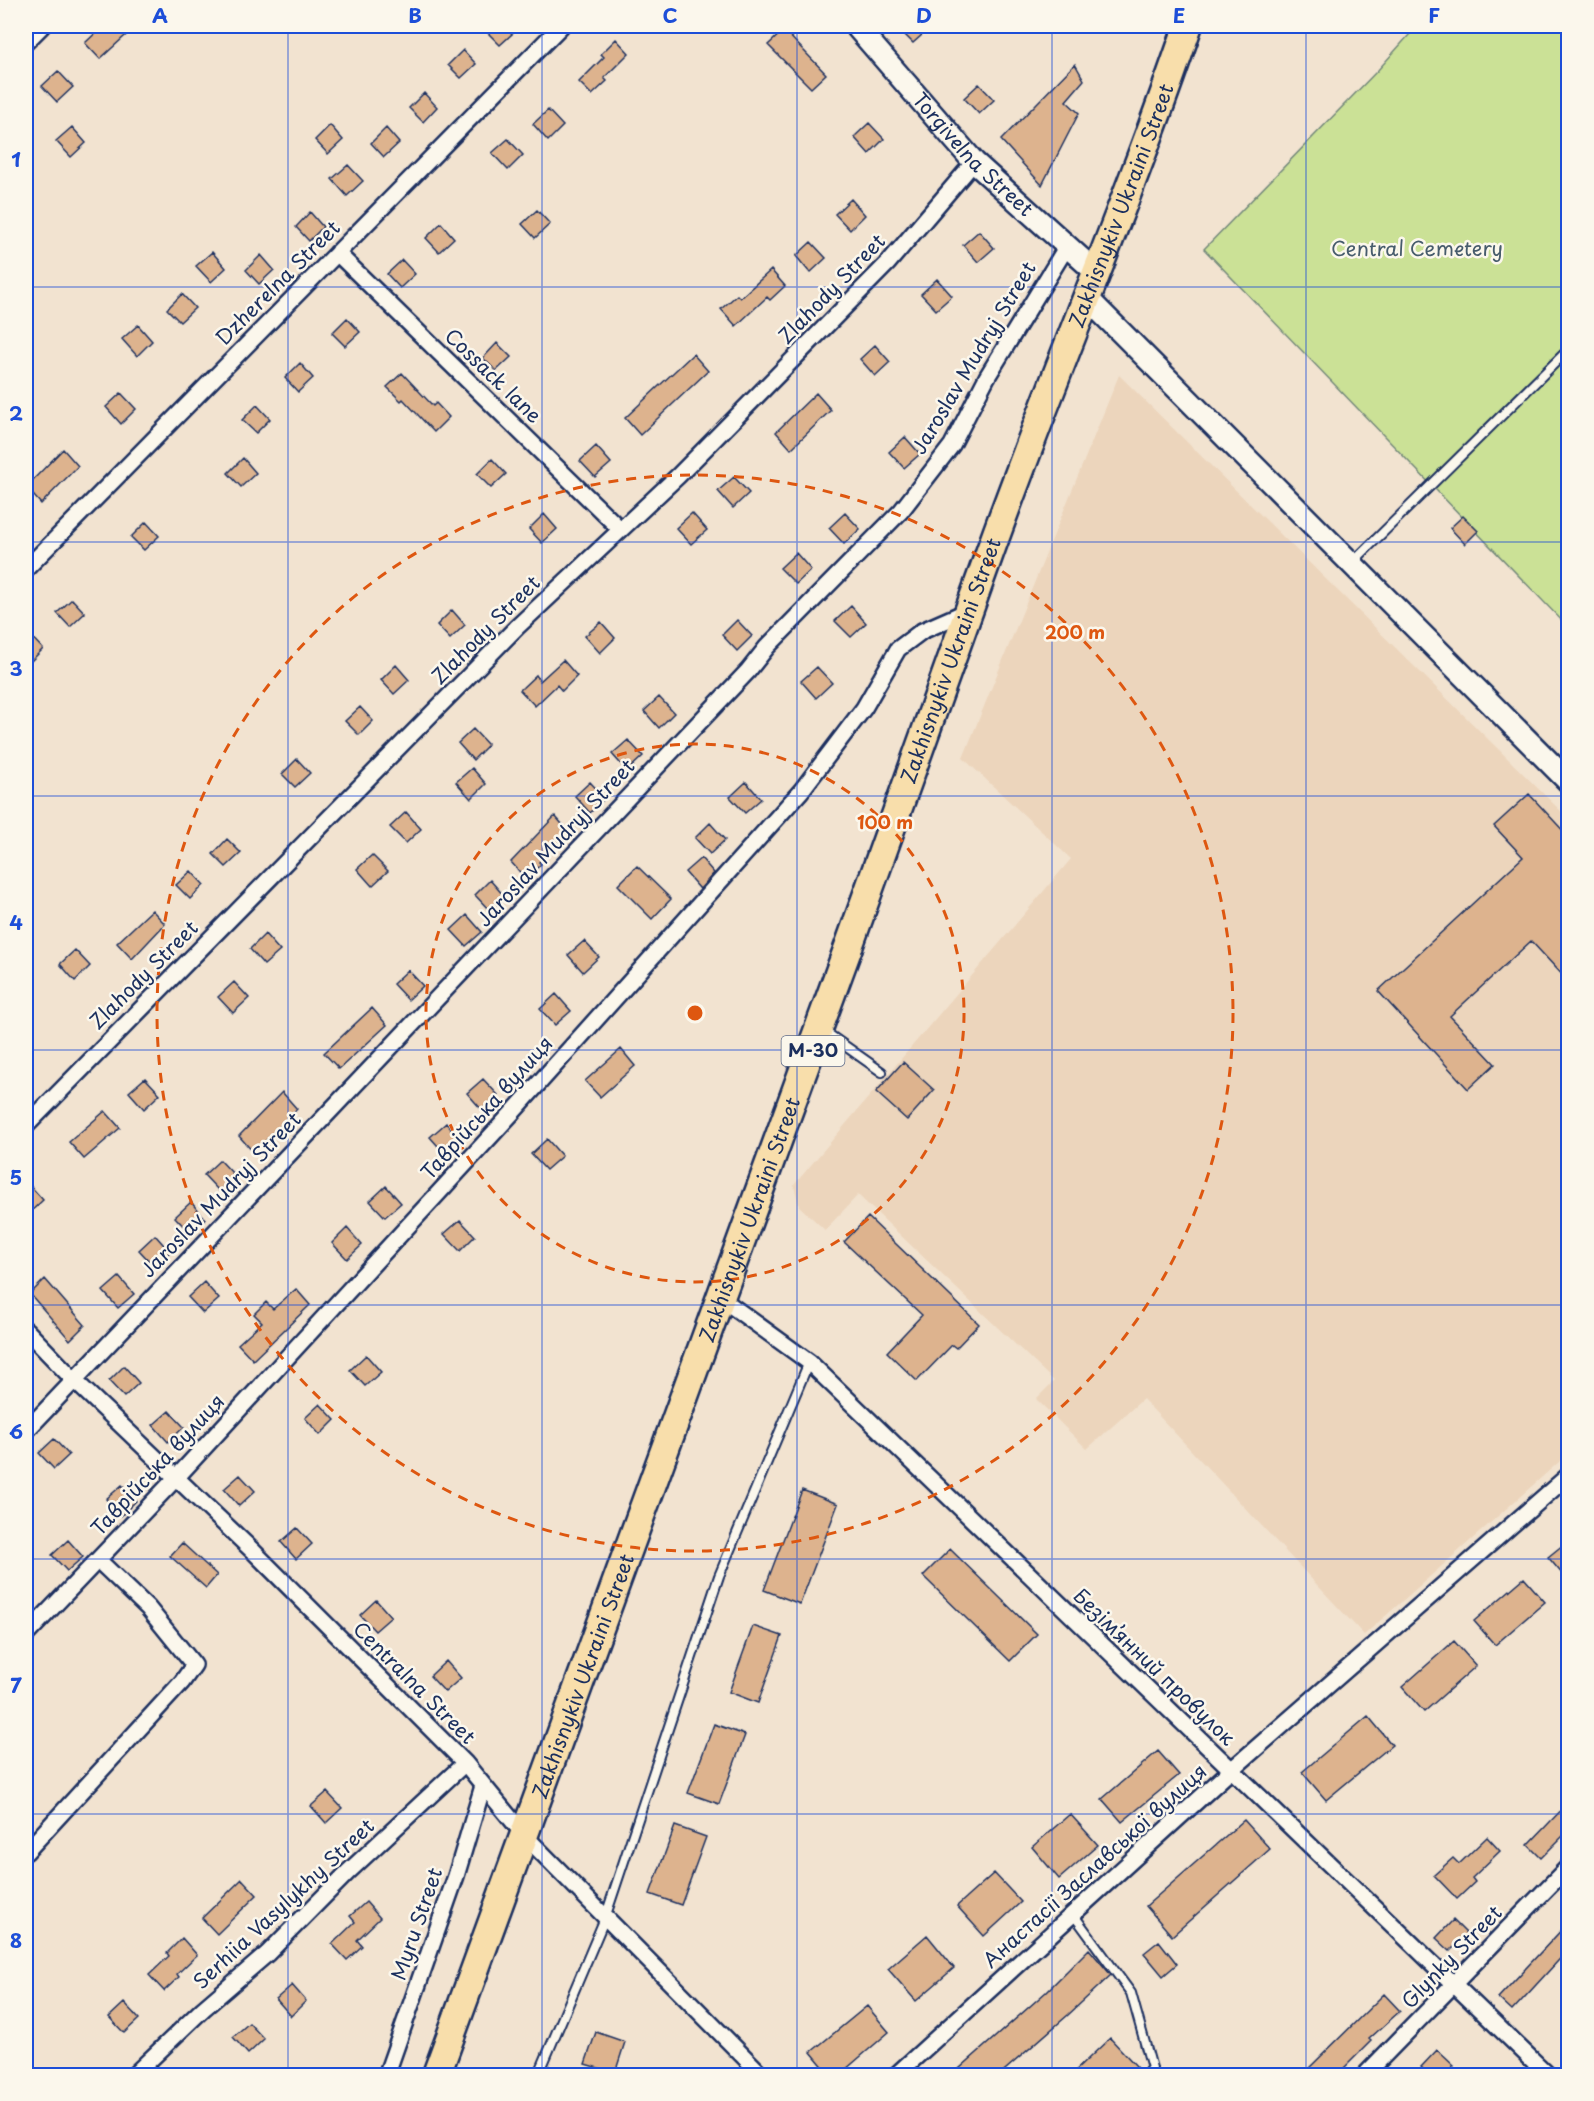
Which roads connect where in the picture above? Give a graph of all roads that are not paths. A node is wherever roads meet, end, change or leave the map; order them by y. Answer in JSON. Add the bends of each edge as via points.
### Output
{"nodes":[{"id":1,"x":42,"y":26,"type":"edge"},
{"id":2,"x":561,"y":26,"type":"edge"},
{"id":3,"x":856,"y":26,"type":"edge"},
{"id":4,"x":1188,"y":26,"type":"edge"},
{"id":5,"x":26,"y":42,"type":"edge"},
{"id":6,"x":974,"y":162,"type":"junction"},
{"id":7,"x":1067,"y":246,"type":"junction"},
{"id":8,"x":337,"y":253,"type":"junction"},
{"id":9,"x":1092,"y":286,"type":"junction"},
{"id":10,"x":1569,"y":350,"type":"edge"},
{"id":11,"x":620,"y":529,"type":"junction"},
{"id":12,"x":1350,"y":564,"type":"junction"},
{"id":13,"x":26,"y":569,"type":"edge"},
{"id":14,"x":970,"y":610,"type":"junction"},
{"id":15,"x":1569,"y":781,"type":"edge"},
{"id":16,"x":821,"y":1028,"type":"junction"},
{"id":17,"x":882,"y":1072,"type":"dead end"},
{"id":18,"x":26,"y":1126,"type":"edge"},
{"id":19,"x":722,"y":1299,"type":"junction"},
{"id":20,"x":26,"y":1330,"type":"edge"},
{"id":21,"x":809,"y":1362,"type":"junction"},
{"id":22,"x":75,"y":1381,"type":"junction"},
{"id":23,"x":26,"y":1431,"type":"edge"},
{"id":24,"x":1569,"y":1476,"type":"edge"},
{"id":25,"x":176,"y":1478,"type":"junction"},
{"id":26,"x":98,"y":1560,"type":"junction"},
{"id":27,"x":26,"y":1635,"type":"edge"},
{"id":28,"x":465,"y":1763,"type":"junction"},
{"id":29,"x":1230,"y":1771,"type":"junction"},
{"id":30,"x":483,"y":1786,"type":"junction"},
{"id":31,"x":525,"y":1836,"type":"junction"},
{"id":32,"x":26,"y":1852,"type":"edge"},
{"id":33,"x":1569,"y":1867,"type":"edge"},
{"id":34,"x":1073,"y":1914,"type":"junction"},
{"id":35,"x":605,"y":1918,"type":"junction"},
{"id":36,"x":1454,"y":1984,"type":"junction"},
{"id":37,"x":134,"y":2076,"type":"edge"},
{"id":38,"x":386,"y":2076,"type":"edge"},
{"id":39,"x":436,"y":2076,"type":"edge"},
{"id":40,"x":538,"y":2076,"type":"edge"},
{"id":41,"x":763,"y":2076,"type":"edge"},
{"id":42,"x":896,"y":2076,"type":"edge"},
{"id":43,"x":1144,"y":2076,"type":"edge"},
{"id":44,"x":1364,"y":2076,"type":"edge"},
{"id":45,"x":1549,"y":2076,"type":"edge"}],
"edges":[{"from":1,"to":5,"type":"street"},
{"from":2,"to":8,"type":"street","name":"Dzherelna Street"},
{"from":3,"to":6,"type":"main road","name":"Torgivelna Street"},
{"from":4,"to":9,"type":"highway","name":"Zakhisnykiv Ukraini Street","number":"М-30"},
{"from":6,"to":7,"type":"main road","name":"Torgivelna Street"},
{"from":6,"to":11,"type":"street","name":"Zlahody Street","via":[[888,263],[678,476]]},
{"from":7,"to":9,"type":"main road","name":"Torgivelna Street"},
{"from":7,"to":22,"type":"street","name":"Jaroslav Mudryj Street","via":[[987,377],[952,445],[901,511],[767,647],[748,672]]},
{"from":8,"to":11,"type":"street","name":"Cossack lane"},
{"from":8,"to":13,"type":"street","name":"Dzherelna Street"},
{"from":9,"to":12,"type":"main road","name":"Torgivelna Street"},
{"from":9,"to":14,"type":"highway","name":"Zakhisnykiv Ukraini Street","number":"М-30"},
{"from":10,"to":12,"type":"lane"},
{"from":11,"to":18,"type":"street","name":"Zlahody Street","via":[[509,635]]},
{"from":12,"to":15,"type":"main road","name":"Torgivelna Street"},
{"from":14,"to":16,"type":"highway","name":"Zakhisnykiv Ukraini Street","number":"М-30"},
{"from":14,"to":25,"type":"street","name":"Таврійська вулиця","via":[[921,631],[898,649],[864,708],[801,791]]},
{"from":16,"to":17,"type":"lane"},
{"from":16,"to":19,"type":"highway","name":"Zakhisnykiv Ukraini Street","number":"М-30"},
{"from":19,"to":21,"type":"street","name":"Безімʼянний провулок"},
{"from":19,"to":31,"type":"highway","name":"Zakhisnykiv Ukraini Street","number":"М-30"},
{"from":20,"to":22,"type":"street","name":"Centralna Street"},
{"from":21,"to":29,"type":"street","name":"Безімʼянний провулок"},
{"from":21,"to":35,"type":"lane","via":[[719,1576]]},
{"from":22,"to":23,"type":"street","name":"Jaroslav Mudryj Street"},
{"from":22,"to":25,"type":"street","name":"Centralna Street"},
{"from":24,"to":29,"type":"street","name":"Анастасії Заславської вулиця"},
{"from":25,"to":26,"type":"street","name":"Таврійська вулиця"},
{"from":25,"to":28,"type":"street","name":"Centralna Street"},
{"from":26,"to":27,"type":"street","name":"Таврійська вулиця"},
{"from":26,"to":32,"type":"street","via":[[148,1608],[194,1665]]},
{"from":28,"to":30,"type":"street","name":"Centralna Street"},
{"from":28,"to":37,"type":"street","name":"Serhiia Vasylykhy Street"},
{"from":29,"to":34,"type":"street","name":"Анастасії Заславської вулиця"},
{"from":29,"to":36,"type":"street","name":"Безімʼянний провулок"},
{"from":30,"to":31,"type":"street","name":"Centralna Street"},
{"from":30,"to":38,"type":"street","name":"Myru Street"},
{"from":31,"to":35,"type":"street","name":"Centralna Street"},
{"from":31,"to":39,"type":"highway","name":"Zakhisnykiv Ukraini Street","number":"М-30"},
{"from":33,"to":36,"type":"street","name":"Glynky Street"},
{"from":34,"to":42,"type":"street","name":"Анастасії Заславської вулиця"},
{"from":34,"to":43,"type":"lane","via":[[1131,1993],[1152,2068]]},
{"from":35,"to":40,"type":"lane"},
{"from":35,"to":41,"type":"street","name":"Centralna Street"},
{"from":36,"to":44,"type":"street","name":"Glynky Street"},
{"from":36,"to":45,"type":"street","name":"Безімʼянний провулок"}]}
